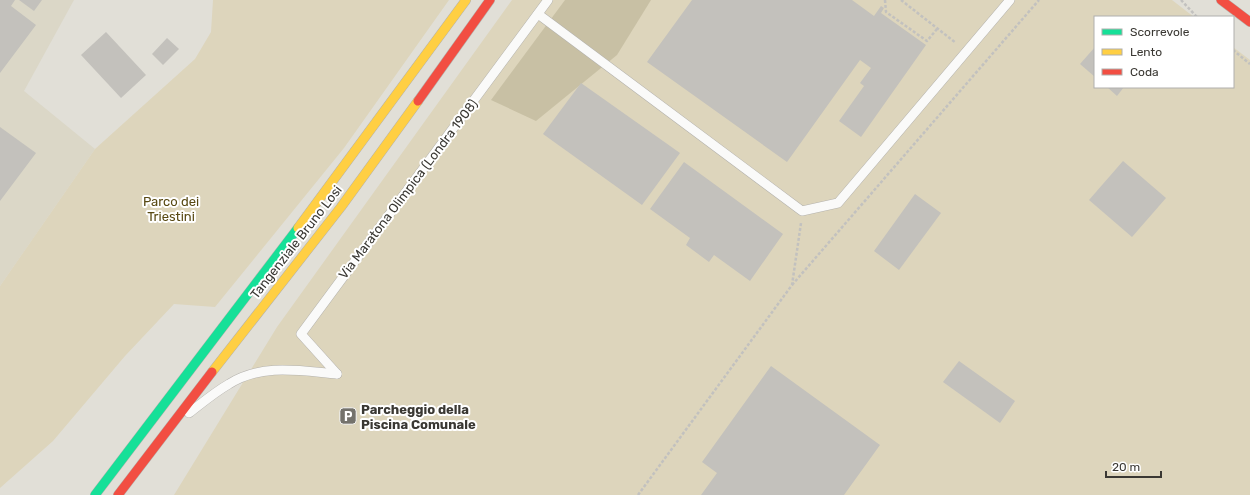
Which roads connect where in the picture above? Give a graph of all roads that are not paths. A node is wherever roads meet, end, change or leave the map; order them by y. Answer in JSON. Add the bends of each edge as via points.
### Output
{"nodes":[{"id":1,"x":466,"y":0,"type":"edge"},
{"id":2,"x":490,"y":0,"type":"edge"},
{"id":3,"x":548,"y":0,"type":"edge"},
{"id":4,"x":1010,"y":0,"type":"edge"},
{"id":5,"x":1221,"y":0,"type":"edge"},
{"id":6,"x":538,"y":14,"type":"junction"},
{"id":7,"x":1250,"y":22,"type":"edge"},
{"id":8,"x":164,"y":432,"type":"junction"},
{"id":9,"x":95,"y":495,"type":"edge"},
{"id":10,"x":118,"y":495,"type":"edge"}],
"edges":[{"from":1,"to":9,"type":"main road","name":"Tangenziale Bruno Losi","via":[[328,189]]},
{"from":2,"to":8,"type":"main road","name":"Tangenziale Bruno Losi","via":[[341,206]]},
{"from":3,"to":6,"type":"lane","name":"Via Maratona Olimpica (Londra 1908)"},
{"from":4,"to":6,"type":"lane","via":[[838,203],[802,211]]},
{"from":5,"to":7,"type":"main road"},
{"from":6,"to":8,"type":"lane","name":"Via Maratona Olimpica (Londra 1908)","via":[[302,334],[337,374],[283,369],[246,375],[229,384]]},
{"from":8,"to":10,"type":"main road","name":"Tangenziale Bruno Losi"}]}
